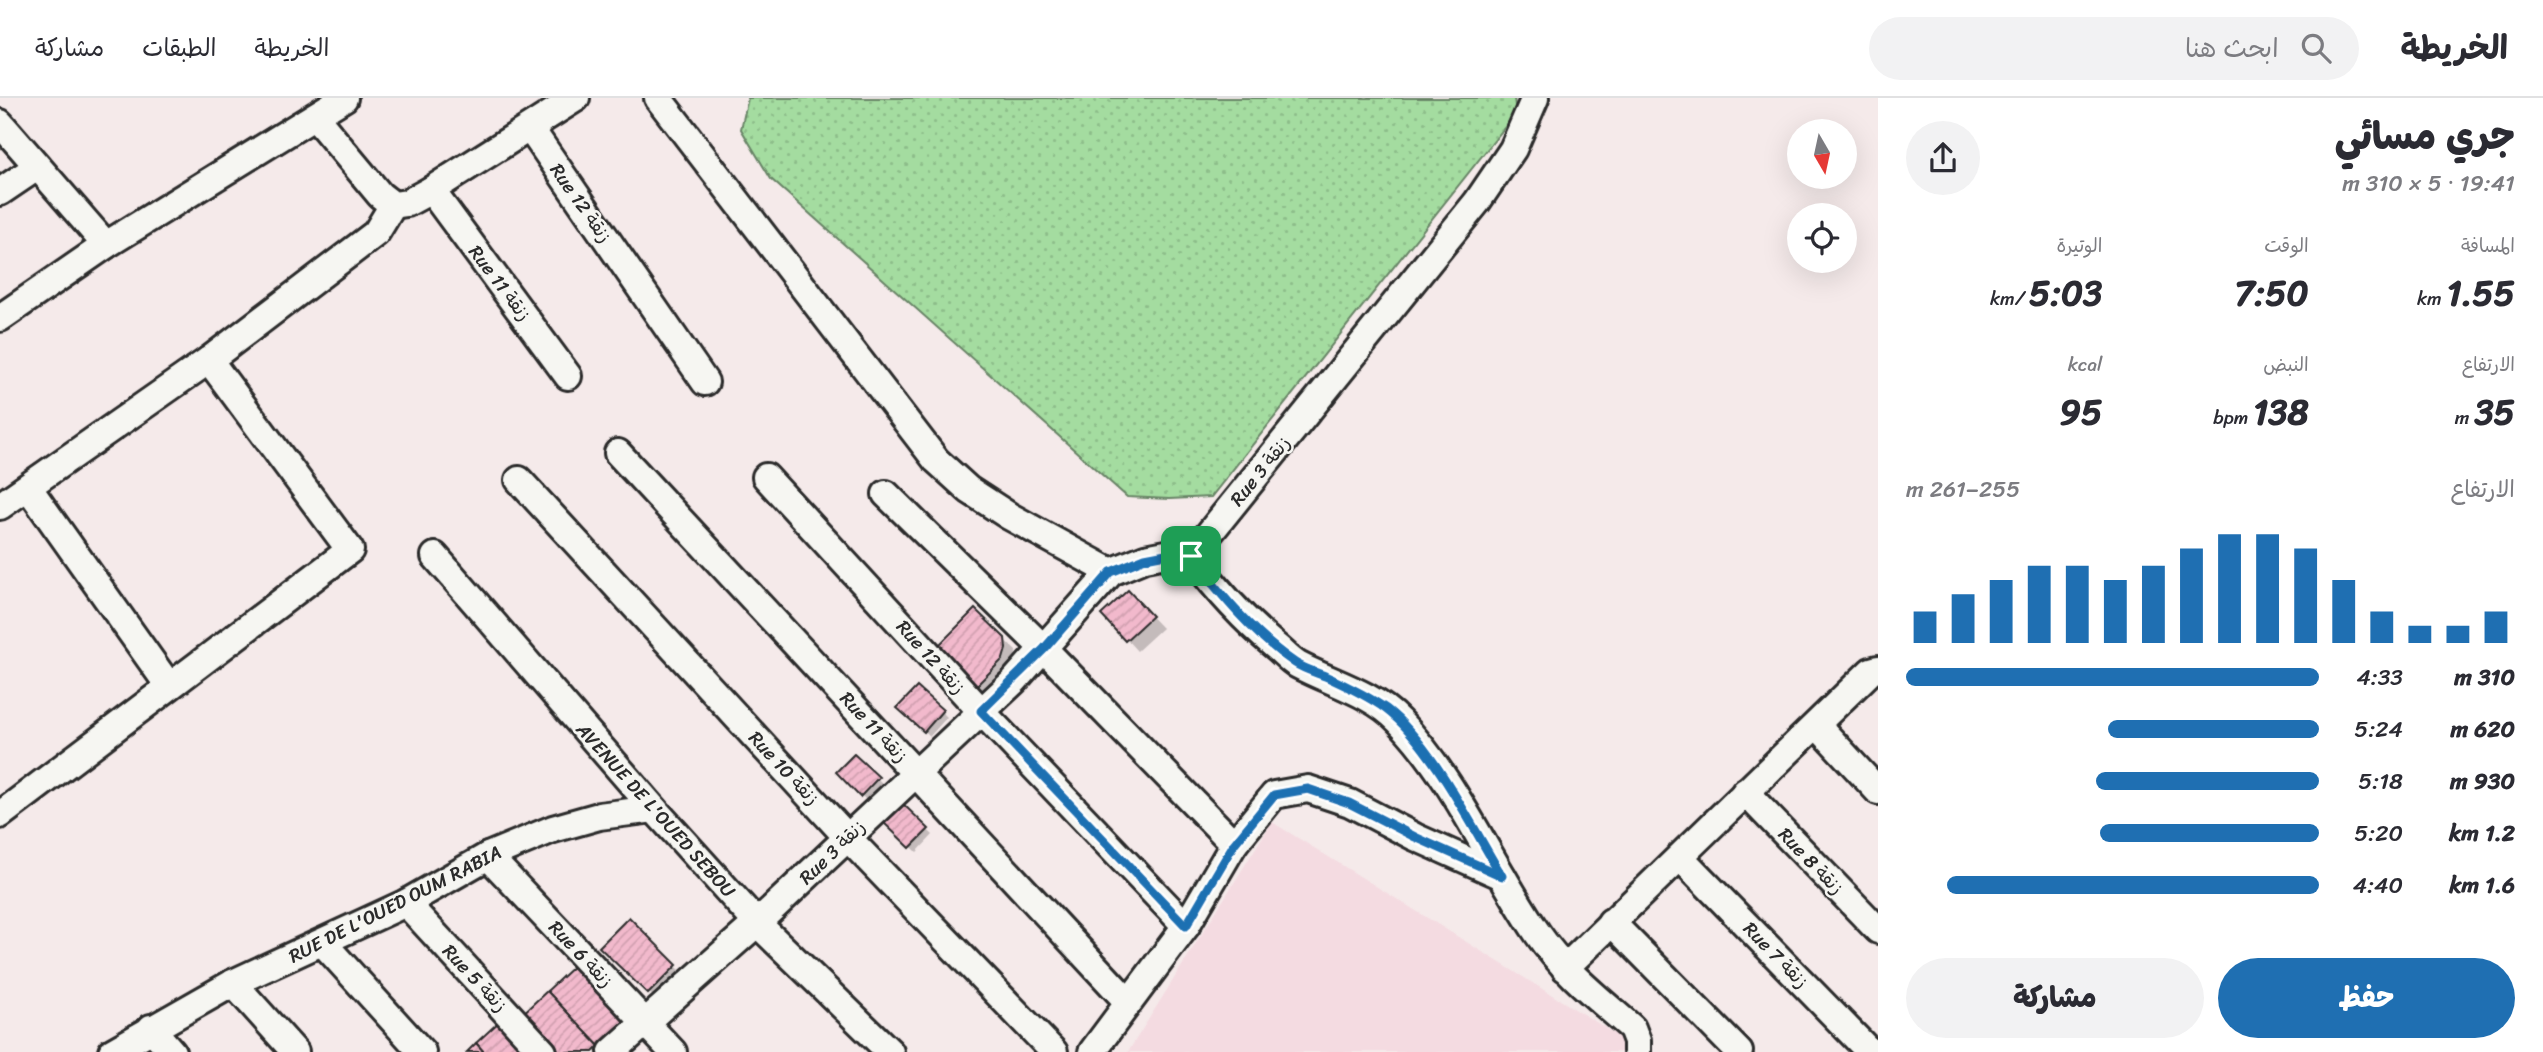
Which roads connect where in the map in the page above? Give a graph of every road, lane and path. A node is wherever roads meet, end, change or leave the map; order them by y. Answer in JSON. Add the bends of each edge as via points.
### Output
{"nodes":[{"id":1,"x":344,"y":98,"type":"edge"},
{"id":2,"x":576,"y":98,"type":"edge"},
{"id":3,"x":658,"y":98,"type":"edge"},
{"id":4,"x":1535,"y":98,"type":"edge"},
{"id":5,"x":315,"y":117,"type":"junction"},
{"id":6,"x":0,"y":123,"type":"edge"},
{"id":7,"x":530,"y":128,"type":"junction"},
{"id":8,"x":37,"y":167,"type":"junction"},
{"id":9,"x":431,"y":190,"type":"junction"},
{"id":10,"x":0,"y":192,"type":"edge"},
{"id":11,"x":393,"y":205,"type":"junction"},
{"id":12,"x":106,"y":245,"type":"junction"},
{"id":13,"x":0,"y":318,"type":"edge"},
{"id":14,"x":209,"y":360,"type":"junction"},
{"id":15,"x":568,"y":376,"type":"dead end"},
{"id":16,"x":705,"y":382,"type":"dead end"},
{"id":17,"x":618,"y":453,"type":"dead end"},
{"id":18,"x":766,"y":477,"type":"dead end"},
{"id":19,"x":519,"y":480,"type":"dead end"},
{"id":20,"x":28,"y":487,"type":"junction"},
{"id":21,"x":886,"y":494,"type":"dead end"},
{"id":22,"x":0,"y":506,"type":"edge"},
{"id":23,"x":435,"y":556,"type":"dead end"},
{"id":24,"x":1191,"y":556,"type":"junction"},
{"id":25,"x":1111,"y":572,"type":"junction"},
{"id":26,"x":1044,"y":649,"type":"junction"},
{"id":27,"x":1878,"y":669,"type":"edge"},
{"id":28,"x":169,"y":686,"type":"junction"},
{"id":29,"x":981,"y":711,"type":"junction"},
{"id":30,"x":1817,"y":725,"type":"junction"},
{"id":31,"x":915,"y":771,"type":"junction"},
{"id":32,"x":1878,"y":791,"type":"edge"},
{"id":33,"x":1745,"y":792,"type":"junction"},
{"id":34,"x":3,"y":805,"type":"edge"},
{"id":35,"x":654,"y":809,"type":"junction"},
{"id":36,"x":848,"y":838,"type":"junction"},
{"id":37,"x":1234,"y":844,"type":"junction"},
{"id":38,"x":488,"y":856,"type":"junction"},
{"id":39,"x":1681,"y":858,"type":"junction"},
{"id":40,"x":1502,"y":876,"type":"junction"},
{"id":41,"x":406,"y":903,"type":"junction"},
{"id":42,"x":1611,"y":922,"type":"junction"},
{"id":43,"x":757,"y":923,"type":"junction"},
{"id":44,"x":1186,"y":926,"type":"junction"},
{"id":45,"x":1878,"y":930,"type":"edge"},
{"id":46,"x":323,"y":943,"type":"junction"},
{"id":47,"x":1565,"y":968,"type":"junction"},
{"id":48,"x":233,"y":983,"type":"junction"},
{"id":49,"x":1128,"y":1002,"type":"junction"},
{"id":50,"x":645,"y":1021,"type":"junction"},
{"id":51,"x":151,"y":1028,"type":"junction"},
{"id":52,"x":112,"y":1052,"type":"edge"},
{"id":53,"x":172,"y":1052,"type":"edge"},
{"id":54,"x":295,"y":1052,"type":"edge"},
{"id":55,"x":422,"y":1052,"type":"edge"},
{"id":56,"x":543,"y":1052,"type":"edge"},
{"id":57,"x":612,"y":1052,"type":"edge"},
{"id":58,"x":673,"y":1052,"type":"edge"},
{"id":59,"x":891,"y":1052,"type":"edge"},
{"id":60,"x":1054,"y":1052,"type":"edge"},
{"id":61,"x":1092,"y":1052,"type":"edge"},
{"id":62,"x":1637,"y":1052,"type":"edge"},
{"id":63,"x":1739,"y":1052,"type":"edge"},
{"id":64,"x":1871,"y":1052,"type":"edge"}],
"edges":[{"from":1,"to":5,"type":"street"},
{"from":2,"to":7,"type":"street"},
{"from":3,"to":25,"type":"street","via":[[936,460],[969,490],[1009,516]]},
{"from":4,"to":24,"type":"street","name":"Rue 3 زنقة","via":[[1513,149],[1477,202]]},
{"from":5,"to":11,"type":"street"},
{"from":5,"to":12,"type":"street"},
{"from":6,"to":8,"type":"street"},
{"from":7,"to":9,"type":"street"},
{"from":7,"to":16,"type":"street","name":"Rue 12 زنقة"},
{"from":8,"to":10,"type":"street"},
{"from":8,"to":12,"type":"street"},
{"from":9,"to":11,"type":"street","via":[[408,203]]},
{"from":9,"to":15,"type":"street","name":"Rue 11 زنقة"},
{"from":11,"to":14,"type":"street","via":[[376,233]]},
{"from":12,"to":13,"type":"street"},
{"from":14,"to":20,"type":"street"},
{"from":14,"to":28,"type":"street","via":[[350,550]]},
{"from":17,"to":31,"type":"street","name":"Rue 11 زنقة"},
{"from":18,"to":29,"type":"street","name":"Rue 12 زنقة"},
{"from":19,"to":36,"type":"street","name":"Rue 10 زنقة"},
{"from":20,"to":22,"type":"street"},
{"from":20,"to":28,"type":"street"},
{"from":21,"to":26,"type":"street"},
{"from":23,"to":35,"type":"street","name":"AVENUE DE L'OUED SEBOU"},
{"from":24,"to":25,"type":"street","name":"Rue 3 زنقة","via":[[1171,553],[1145,558]]},
{"from":24,"to":40,"type":"street","via":[[1220,594],[1296,664],[1342,684],[1399,721],[1429,756]]},
{"from":25,"to":26,"type":"street","name":"Rue 3 زنقة"},
{"from":26,"to":29,"type":"street","name":"Rue 3 زنقة"},
{"from":26,"to":37,"type":"street"},
{"from":27,"to":30,"type":"street"},
{"from":28,"to":34,"type":"street"},
{"from":29,"to":31,"type":"street","name":"Rue 3 زنقة"},
{"from":29,"to":44,"type":"street","name":"Rue 12 زنقة"},
{"from":30,"to":32,"type":"street"},
{"from":30,"to":33,"type":"street"},
{"from":31,"to":36,"type":"street","name":"Rue 3 زنقة"},
{"from":31,"to":49,"type":"street","name":"Rue 11 زنقة"},
{"from":33,"to":39,"type":"street"},
{"from":33,"to":45,"type":"street","name":"Rue 8 زنقة"},
{"from":35,"to":38,"type":"street","name":"RUE DE L'OUED OUM RABIA","via":[[576,822]]},
{"from":35,"to":43,"type":"street","name":"AVENUE DE L'OUED SEBOU"},
{"from":36,"to":43,"type":"street","name":"Rue 3 زنقة"},
{"from":36,"to":60,"type":"street","name":"Rue 10 زنقة"},
{"from":37,"to":40,"type":"street","via":[[1274,795],[1308,789],[1349,803]]},
{"from":37,"to":44,"type":"street"},
{"from":38,"to":41,"type":"street","name":"RUE DE L'OUED OUM RABIA"},
{"from":38,"to":50,"type":"street","name":"Rue 6 زنقة"},
{"from":39,"to":42,"type":"street"},
{"from":39,"to":64,"type":"street","name":"Rue 7 زنقة"},
{"from":40,"to":47,"type":"street","via":[[1538,936]]},
{"from":41,"to":46,"type":"street","name":"RUE DE L'OUED OUM RABIA"},
{"from":41,"to":56,"type":"street","name":"Rue 5 زنقة"},
{"from":42,"to":47,"type":"street"},
{"from":42,"to":63,"type":"street"},
{"from":43,"to":50,"type":"street","name":"Rue 3 زنقة"},
{"from":43,"to":59,"type":"street","name":"AVENUE DE L'OUED SEBOU"},
{"from":44,"to":49,"type":"street"},
{"from":46,"to":48,"type":"street","name":"RUE DE L'OUED OUM RABIA"},
{"from":46,"to":55,"type":"street"},
{"from":47,"to":62,"type":"street","via":[[1632,1028]]},
{"from":48,"to":51,"type":"street","name":"RUE DE L'OUED OUM RABIA"},
{"from":48,"to":54,"type":"street"},
{"from":49,"to":61,"type":"street"},
{"from":50,"to":57,"type":"street","name":"Rue 3 زنقة"},
{"from":50,"to":58,"type":"street","name":"Rue 6 زنقة"},
{"from":51,"to":52,"type":"street","name":"RUE DE L'OUED OUM RABIA"},
{"from":51,"to":53,"type":"street"}]}
